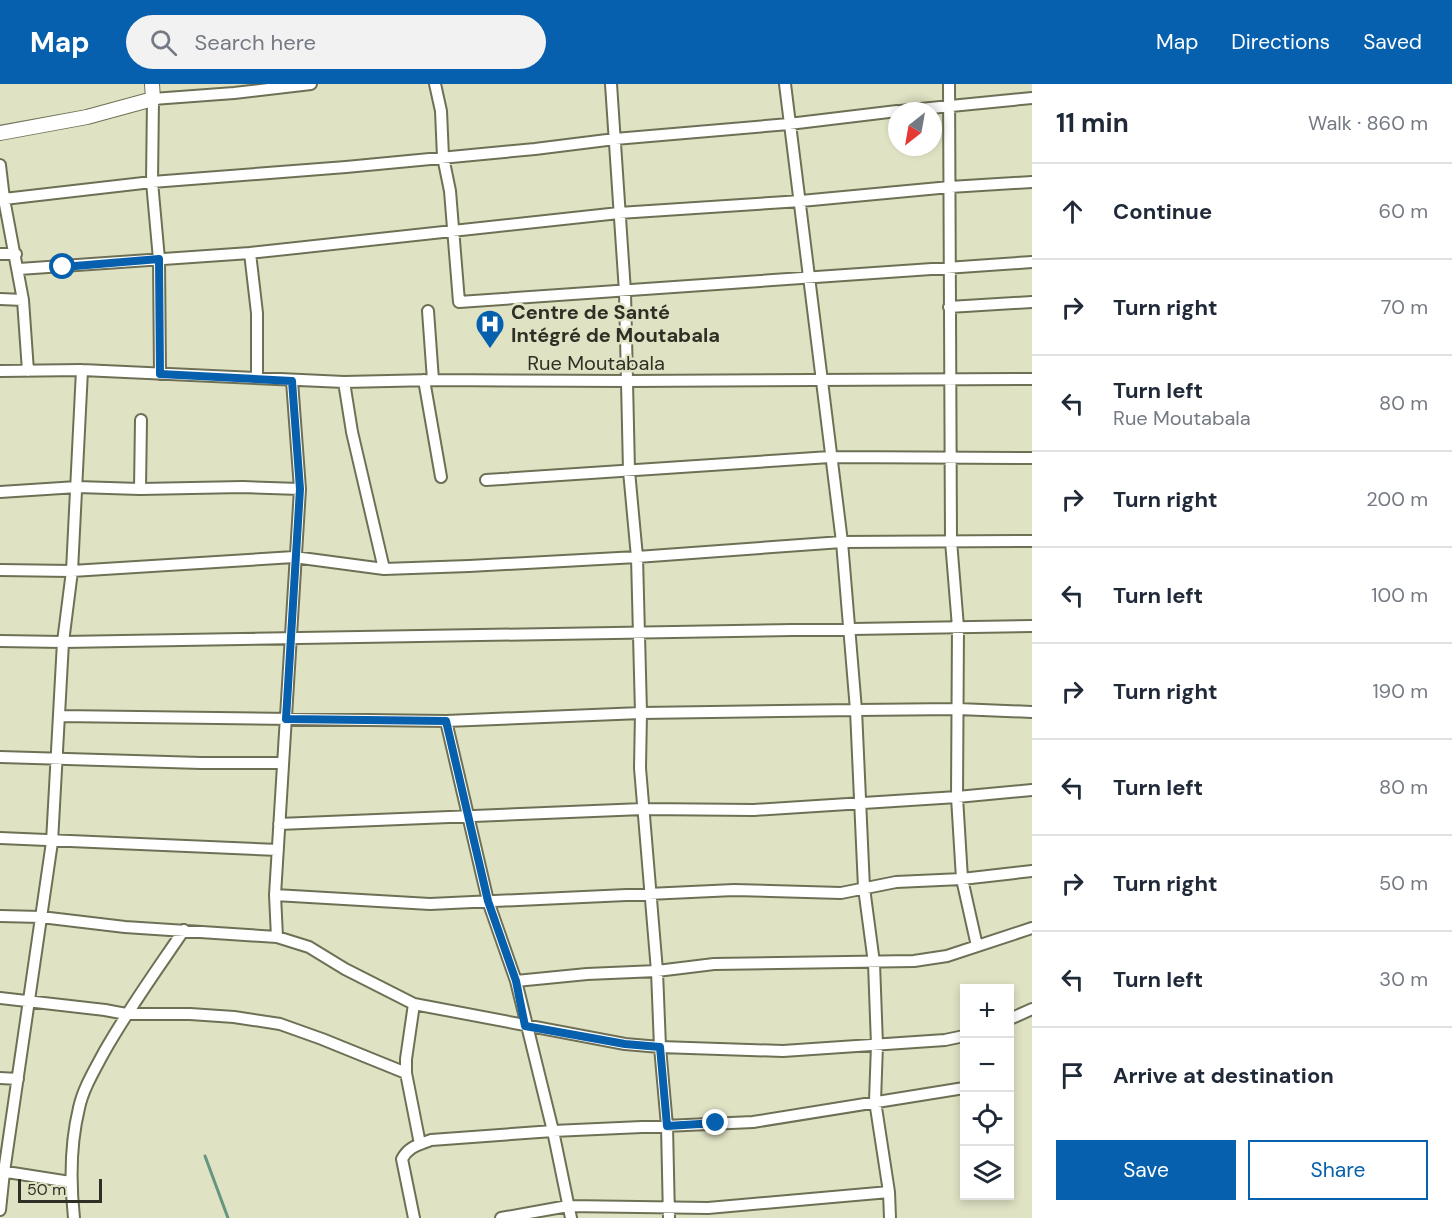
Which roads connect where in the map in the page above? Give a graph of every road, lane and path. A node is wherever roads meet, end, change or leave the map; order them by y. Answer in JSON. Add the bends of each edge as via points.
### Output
{"nodes":[{"id":1,"x":152,"y":84,"type":"edge"},
{"id":2,"x":311,"y":84,"type":"edge"},
{"id":3,"x":435,"y":84,"type":"edge"},
{"id":4,"x":611,"y":84,"type":"edge"},
{"id":5,"x":785,"y":84,"type":"edge"},
{"id":6,"x":949,"y":84,"type":"edge"},
{"id":7,"x":1032,"y":98,"type":"edge"},
{"id":8,"x":153,"y":99,"type":"junction"},
{"id":9,"x":949,"y":105,"type":"junction"},
{"id":10,"x":942,"y":106,"type":"edge"},
{"id":11,"x":888,"y":112,"type":"edge"},
{"id":12,"x":789,"y":124,"type":"junction"},
{"id":13,"x":0,"y":133,"type":"edge"},
{"id":14,"x":615,"y":139,"type":"junction"},
{"id":15,"x":443,"y":157,"type":"junction"},
{"id":16,"x":0,"y":165,"type":"edge"},
{"id":17,"x":152,"y":182,"type":"junction"},
{"id":18,"x":1032,"y":183,"type":"edge"},
{"id":19,"x":950,"y":187,"type":"junction"},
{"id":20,"x":4,"y":199,"type":"junction"},
{"id":21,"x":801,"y":201,"type":"junction"},
{"id":22,"x":619,"y":213,"type":"junction"},
{"id":23,"x":454,"y":232,"type":"junction"},
{"id":24,"x":249,"y":253,"type":"junction"},
{"id":25,"x":0,"y":254,"type":"edge"},
{"id":26,"x":16,"y":254,"type":"junction"},
{"id":27,"x":159,"y":259,"type":"junction"},
{"id":28,"x":1032,"y":261,"type":"edge"},
{"id":29,"x":949,"y":267,"type":"junction"},
{"id":30,"x":19,"y":269,"type":"junction"},
{"id":31,"x":809,"y":278,"type":"junction"},
{"id":32,"x":625,"y":292,"type":"junction"},
{"id":33,"x":0,"y":299,"type":"edge"},
{"id":34,"x":23,"y":300,"type":"junction"},
{"id":35,"x":1032,"y":302,"type":"edge"},
{"id":36,"x":949,"y":307,"type":"junction"},
{"id":37,"x":428,"y":311,"type":"dead end"},
{"id":38,"x":82,"y":370,"type":"junction"},
{"id":39,"x":0,"y":371,"type":"edge"},
{"id":40,"x":28,"y":371,"type":"junction"},
{"id":41,"x":160,"y":374,"type":"junction"},
{"id":42,"x":257,"y":378,"type":"junction"},
{"id":43,"x":1032,"y":379,"type":"edge"},
{"id":44,"x":428,"y":380,"type":"junction"},
{"id":45,"x":820,"y":380,"type":"junction"},
{"id":46,"x":950,"y":380,"type":"junction"},
{"id":47,"x":292,"y":381,"type":"junction"},
{"id":48,"x":628,"y":381,"type":"junction"},
{"id":49,"x":344,"y":382,"type":"junction"},
{"id":50,"x":141,"y":420,"type":"dead end"},
{"id":51,"x":951,"y":456,"type":"junction"},
{"id":52,"x":830,"y":457,"type":"junction"},
{"id":53,"x":1032,"y":458,"type":"edge"},
{"id":54,"x":628,"y":471,"type":"junction"},
{"id":55,"x":441,"y":477,"type":"dead end"},
{"id":56,"x":486,"y":480,"type":"dead end"},
{"id":57,"x":77,"y":486,"type":"junction"},
{"id":58,"x":140,"y":489,"type":"junction"},
{"id":59,"x":300,"y":489,"type":"junction"},
{"id":60,"x":0,"y":492,"type":"edge"},
{"id":61,"x":951,"y":541,"type":"junction"},
{"id":62,"x":1032,"y":541,"type":"edge"},
{"id":63,"x":842,"y":542,"type":"junction"},
{"id":64,"x":294,"y":557,"type":"junction"},
{"id":65,"x":637,"y":557,"type":"junction"},
{"id":66,"x":384,"y":568,"type":"junction"},
{"id":67,"x":0,"y":570,"type":"edge"},
{"id":68,"x":72,"y":571,"type":"junction"},
{"id":69,"x":1032,"y":626,"type":"edge"},
{"id":70,"x":958,"y":627,"type":"junction"},
{"id":71,"x":849,"y":629,"type":"junction"},
{"id":72,"x":639,"y":632,"type":"junction"},
{"id":73,"x":292,"y":638,"type":"junction"},
{"id":74,"x":0,"y":641,"type":"edge"},
{"id":75,"x":63,"y":642,"type":"junction"},
{"id":76,"x":855,"y":710,"type":"junction"},
{"id":77,"x":958,"y":710,"type":"junction"},
{"id":78,"x":1032,"y":712,"type":"edge"},
{"id":79,"x":641,"y":713,"type":"junction"},
{"id":80,"x":60,"y":716,"type":"junction"},
{"id":81,"x":286,"y":719,"type":"junction"},
{"id":82,"x":446,"y":721,"type":"junction"},
{"id":83,"x":0,"y":757,"type":"edge"},
{"id":84,"x":57,"y":758,"type":"junction"},
{"id":85,"x":283,"y":763,"type":"junction"},
{"id":86,"x":1032,"y":790,"type":"edge"},
{"id":87,"x":957,"y":797,"type":"junction"},
{"id":88,"x":859,"y":803,"type":"junction"},
{"id":89,"x":643,"y":809,"type":"junction"},
{"id":90,"x":467,"y":815,"type":"junction"},
{"id":91,"x":279,"y":824,"type":"junction"},
{"id":92,"x":0,"y":838,"type":"edge"},
{"id":93,"x":52,"y":842,"type":"junction"},
{"id":94,"x":278,"y":850,"type":"junction"},
{"id":95,"x":1032,"y":871,"type":"edge"},
{"id":96,"x":962,"y":879,"type":"junction"},
{"id":97,"x":864,"y":888,"type":"junction"},
{"id":98,"x":651,"y":894,"type":"junction"},
{"id":99,"x":275,"y":895,"type":"junction"},
{"id":100,"x":488,"y":901,"type":"junction"},
{"id":101,"x":0,"y":916,"type":"edge"},
{"id":102,"x":42,"y":917,"type":"junction"},
{"id":103,"x":1032,"y":928,"type":"edge"},
{"id":104,"x":184,"y":930,"type":"junction"},
{"id":105,"x":277,"y":937,"type":"junction"},
{"id":106,"x":977,"y":946,"type":"junction"},
{"id":107,"x":874,"y":963,"type":"junction"},
{"id":108,"x":657,"y":970,"type":"junction"},
{"id":109,"x":516,"y":981,"type":"junction"},
{"id":110,"x":0,"y":998,"type":"edge"},
{"id":111,"x":30,"y":1000,"type":"junction"},
{"id":112,"x":414,"y":1004,"type":"junction"},
{"id":113,"x":1032,"y":1009,"type":"edge"},
{"id":114,"x":126,"y":1014,"type":"junction"},
{"id":115,"x":1014,"y":1017,"type":"edge"},
{"id":116,"x":525,"y":1026,"type":"junction"},
{"id":117,"x":960,"y":1037,"type":"edge"},
{"id":118,"x":877,"y":1045,"type":"junction"},
{"id":119,"x":660,"y":1047,"type":"junction"},
{"id":120,"x":406,"y":1073,"type":"junction"},
{"id":121,"x":0,"y":1078,"type":"edge"},
{"id":122,"x":18,"y":1079,"type":"junction"},
{"id":123,"x":960,"y":1089,"type":"edge"},
{"id":124,"x":875,"y":1101,"type":"junction"},
{"id":125,"x":667,"y":1126,"type":"junction"},
{"id":126,"x":553,"y":1131,"type":"junction"},
{"id":127,"x":420,"y":1144,"type":"junction"},
{"id":128,"x":2,"y":1172,"type":"edge"},
{"id":129,"x":70,"y":1182,"type":"junction"},
{"id":130,"x":889,"y":1192,"type":"junction"},
{"id":131,"x":568,"y":1206,"type":"junction"},
{"id":132,"x":0,"y":1210,"type":"edge"},
{"id":133,"x":669,"y":1213,"type":"edge"},
{"id":134,"x":74,"y":1218,"type":"edge"},
{"id":135,"x":414,"y":1218,"type":"edge"},
{"id":136,"x":501,"y":1218,"type":"edge"},
{"id":137,"x":571,"y":1218,"type":"edge"},
{"id":138,"x":890,"y":1218,"type":"edge"}],
"edges":[{"from":1,"to":8,"type":"street"},
{"from":2,"to":8,"type":"street"},
{"from":3,"to":15,"type":"street","via":[[441,111]]},
{"from":4,"to":14,"type":"street"},
{"from":5,"to":12,"type":"street"},
{"from":6,"to":9,"type":"street"},
{"from":7,"to":9,"type":"street"},
{"from":8,"to":13,"type":"street","via":[[87,117]]},
{"from":8,"to":17,"type":"street"},
{"from":9,"to":10,"type":"street"},
{"from":9,"to":19,"type":"street"},
{"from":11,"to":12,"type":"street"},
{"from":12,"to":14,"type":"street"},
{"from":12,"to":21,"type":"street"},
{"from":14,"to":15,"type":"street"},
{"from":14,"to":22,"type":"street"},
{"from":15,"to":17,"type":"street"},
{"from":15,"to":23,"type":"street"},
{"from":16,"to":20,"type":"street"},
{"from":17,"to":20,"type":"street"},
{"from":17,"to":27,"type":"street"},
{"from":18,"to":19,"type":"street"},
{"from":19,"to":21,"type":"street"},
{"from":19,"to":29,"type":"street"},
{"from":20,"to":26,"type":"street"},
{"from":21,"to":22,"type":"street"},
{"from":21,"to":31,"type":"street"},
{"from":22,"to":23,"type":"street"},
{"from":22,"to":32,"type":"street"},
{"from":23,"to":24,"type":"street"},
{"from":23,"to":32,"type":"street","via":[[459,302]]},
{"from":24,"to":27,"type":"street"},
{"from":24,"to":42,"type":"street","via":[[257,314]]},
{"from":25,"to":26,"type":"street"},
{"from":26,"to":30,"type":"street"},
{"from":27,"to":30,"type":"street"},
{"from":27,"to":41,"type":"street"},
{"from":28,"to":29,"type":"street"},
{"from":29,"to":31,"type":"street"},
{"from":29,"to":36,"type":"street"},
{"from":30,"to":34,"type":"street"},
{"from":31,"to":32,"type":"street"},
{"from":31,"to":45,"type":"street"},
{"from":32,"to":48,"type":"street"},
{"from":33,"to":34,"type":"street"},
{"from":34,"to":40,"type":"street"},
{"from":35,"to":36,"type":"street"},
{"from":36,"to":46,"type":"street"},
{"from":37,"to":44,"type":"street"},
{"from":38,"to":40,"type":"street","name":"Rue Moutabala"},
{"from":38,"to":41,"type":"street","name":"Rue Moutabala"},
{"from":38,"to":57,"type":"street"},
{"from":39,"to":40,"type":"street","name":"Rue Moutabala"},
{"from":41,"to":42,"type":"street","name":"Rue Moutabala"},
{"from":42,"to":47,"type":"street","name":"Rue Moutabala"},
{"from":43,"to":46,"type":"street","name":"Rue Moutabala"},
{"from":44,"to":48,"type":"street","name":"Rue Moutabala"},
{"from":44,"to":49,"type":"street","name":"Rue Moutabala"},
{"from":44,"to":55,"type":"street"},
{"from":45,"to":46,"type":"street","name":"Rue Moutabala"},
{"from":45,"to":48,"type":"street","name":"Rue Moutabala"},
{"from":45,"to":52,"type":"street"},
{"from":46,"to":51,"type":"street"},
{"from":47,"to":49,"type":"street","name":"Rue Moutabala"},
{"from":47,"to":59,"type":"street"},
{"from":48,"to":54,"type":"street"},
{"from":49,"to":66,"type":"street"},
{"from":50,"to":58,"type":"street"},
{"from":51,"to":52,"type":"street"},
{"from":51,"to":53,"type":"street"},
{"from":51,"to":61,"type":"street"},
{"from":52,"to":54,"type":"street"},
{"from":52,"to":63,"type":"street"},
{"from":54,"to":56,"type":"street"},
{"from":54,"to":65,"type":"street"},
{"from":57,"to":58,"type":"street"},
{"from":57,"to":60,"type":"street"},
{"from":57,"to":68,"type":"street"},
{"from":58,"to":59,"type":"street"},
{"from":59,"to":64,"type":"street"},
{"from":61,"to":62,"type":"street"},
{"from":61,"to":63,"type":"street"},
{"from":61,"to":70,"type":"street"},
{"from":63,"to":65,"type":"street"},
{"from":63,"to":71,"type":"street"},
{"from":64,"to":66,"type":"street"},
{"from":64,"to":68,"type":"street"},
{"from":64,"to":73,"type":"street"},
{"from":65,"to":66,"type":"street"},
{"from":65,"to":72,"type":"street"},
{"from":67,"to":68,"type":"street"},
{"from":68,"to":75,"type":"street"},
{"from":69,"to":70,"type":"street"},
{"from":70,"to":71,"type":"street"},
{"from":70,"to":77,"type":"street"},
{"from":71,"to":72,"type":"street"},
{"from":71,"to":76,"type":"street"},
{"from":72,"to":73,"type":"street"},
{"from":72,"to":79,"type":"street"},
{"from":73,"to":75,"type":"street"},
{"from":73,"to":81,"type":"street"},
{"from":74,"to":75,"type":"street"},
{"from":75,"to":80,"type":"street"},
{"from":76,"to":77,"type":"street"},
{"from":76,"to":79,"type":"street"},
{"from":76,"to":88,"type":"street"},
{"from":77,"to":78,"type":"street"},
{"from":77,"to":87,"type":"street"},
{"from":79,"to":82,"type":"street"},
{"from":79,"to":89,"type":"street"},
{"from":80,"to":81,"type":"street"},
{"from":80,"to":84,"type":"street"},
{"from":81,"to":82,"type":"street"},
{"from":81,"to":85,"type":"street"},
{"from":82,"to":90,"type":"street"},
{"from":83,"to":84,"type":"street"},
{"from":84,"to":85,"type":"street"},
{"from":84,"to":93,"type":"street"},
{"from":85,"to":91,"type":"street"},
{"from":86,"to":87,"type":"street"},
{"from":87,"to":88,"type":"street"},
{"from":87,"to":96,"type":"street"},
{"from":88,"to":89,"type":"street","via":[[754,810]]},
{"from":88,"to":97,"type":"street"},
{"from":89,"to":90,"type":"street"},
{"from":89,"to":98,"type":"street"},
{"from":90,"to":91,"type":"street"},
{"from":90,"to":100,"type":"street"},
{"from":91,"to":94,"type":"street"},
{"from":92,"to":93,"type":"street"},
{"from":93,"to":94,"type":"street"},
{"from":93,"to":102,"type":"street"},
{"from":94,"to":99,"type":"street"},
{"from":95,"to":96,"type":"street"},
{"from":96,"to":97,"type":"street","via":[[896,882]]},
{"from":96,"to":106,"type":"street"},
{"from":97,"to":98,"type":"street","via":[[840,893],[734,890]]},
{"from":97,"to":107,"type":"street"},
{"from":98,"to":100,"type":"street"},
{"from":98,"to":108,"type":"street"},
{"from":99,"to":100,"type":"street","via":[[430,904]]},
{"from":99,"to":105,"type":"street"},
{"from":100,"to":109,"type":"street"},
{"from":101,"to":102,"type":"street"},
{"from":102,"to":104,"type":"street"},
{"from":102,"to":111,"type":"street"},
{"from":103,"to":106,"type":"street"},
{"from":104,"to":105,"type":"street"},
{"from":104,"to":114,"type":"street"},
{"from":105,"to":112,"type":"street","via":[[309,947]]},
{"from":106,"to":107,"type":"street","via":[[947,956]]},
{"from":107,"to":108,"type":"street","via":[[734,963]]},
{"from":107,"to":118,"type":"street"},
{"from":108,"to":109,"type":"street"},
{"from":108,"to":119,"type":"street"},
{"from":109,"to":116,"type":"street"},
{"from":110,"to":111,"type":"street"},
{"from":111,"to":114,"type":"street"},
{"from":111,"to":122,"type":"street"},
{"from":112,"to":116,"type":"street"},
{"from":112,"to":120,"type":"street"},
{"from":113,"to":115,"type":"street"},
{"from":114,"to":120,"type":"street","via":[[190,1014],[280,1024]]},
{"from":114,"to":129,"type":"street","via":[[79,1107]]},
{"from":116,"to":119,"type":"street"},
{"from":116,"to":126,"type":"street"},
{"from":117,"to":118,"type":"street"},
{"from":118,"to":119,"type":"street","via":[[783,1052]]},
{"from":118,"to":124,"type":"street"},
{"from":119,"to":125,"type":"street"},
{"from":120,"to":127,"type":"street"},
{"from":121,"to":122,"type":"street"},
{"from":122,"to":128,"type":"street"},
{"from":123,"to":124,"type":"street"},
{"from":124,"to":125,"type":"street","via":[[753,1122]]},
{"from":124,"to":130,"type":"street"},
{"from":125,"to":126,"type":"street"},
{"from":125,"to":133,"type":"street"},
{"from":126,"to":127,"type":"street"},
{"from":126,"to":131,"type":"street"},
{"from":127,"to":135,"type":"street","via":[[405,1153],[402,1163]]},
{"from":128,"to":129,"type":"street"},
{"from":128,"to":132,"type":"street"},
{"from":129,"to":134,"type":"street"},
{"from":130,"to":133,"type":"street"},
{"from":130,"to":138,"type":"street"},
{"from":131,"to":133,"type":"street"},
{"from":131,"to":136,"type":"street"},
{"from":131,"to":137,"type":"street"}]}
